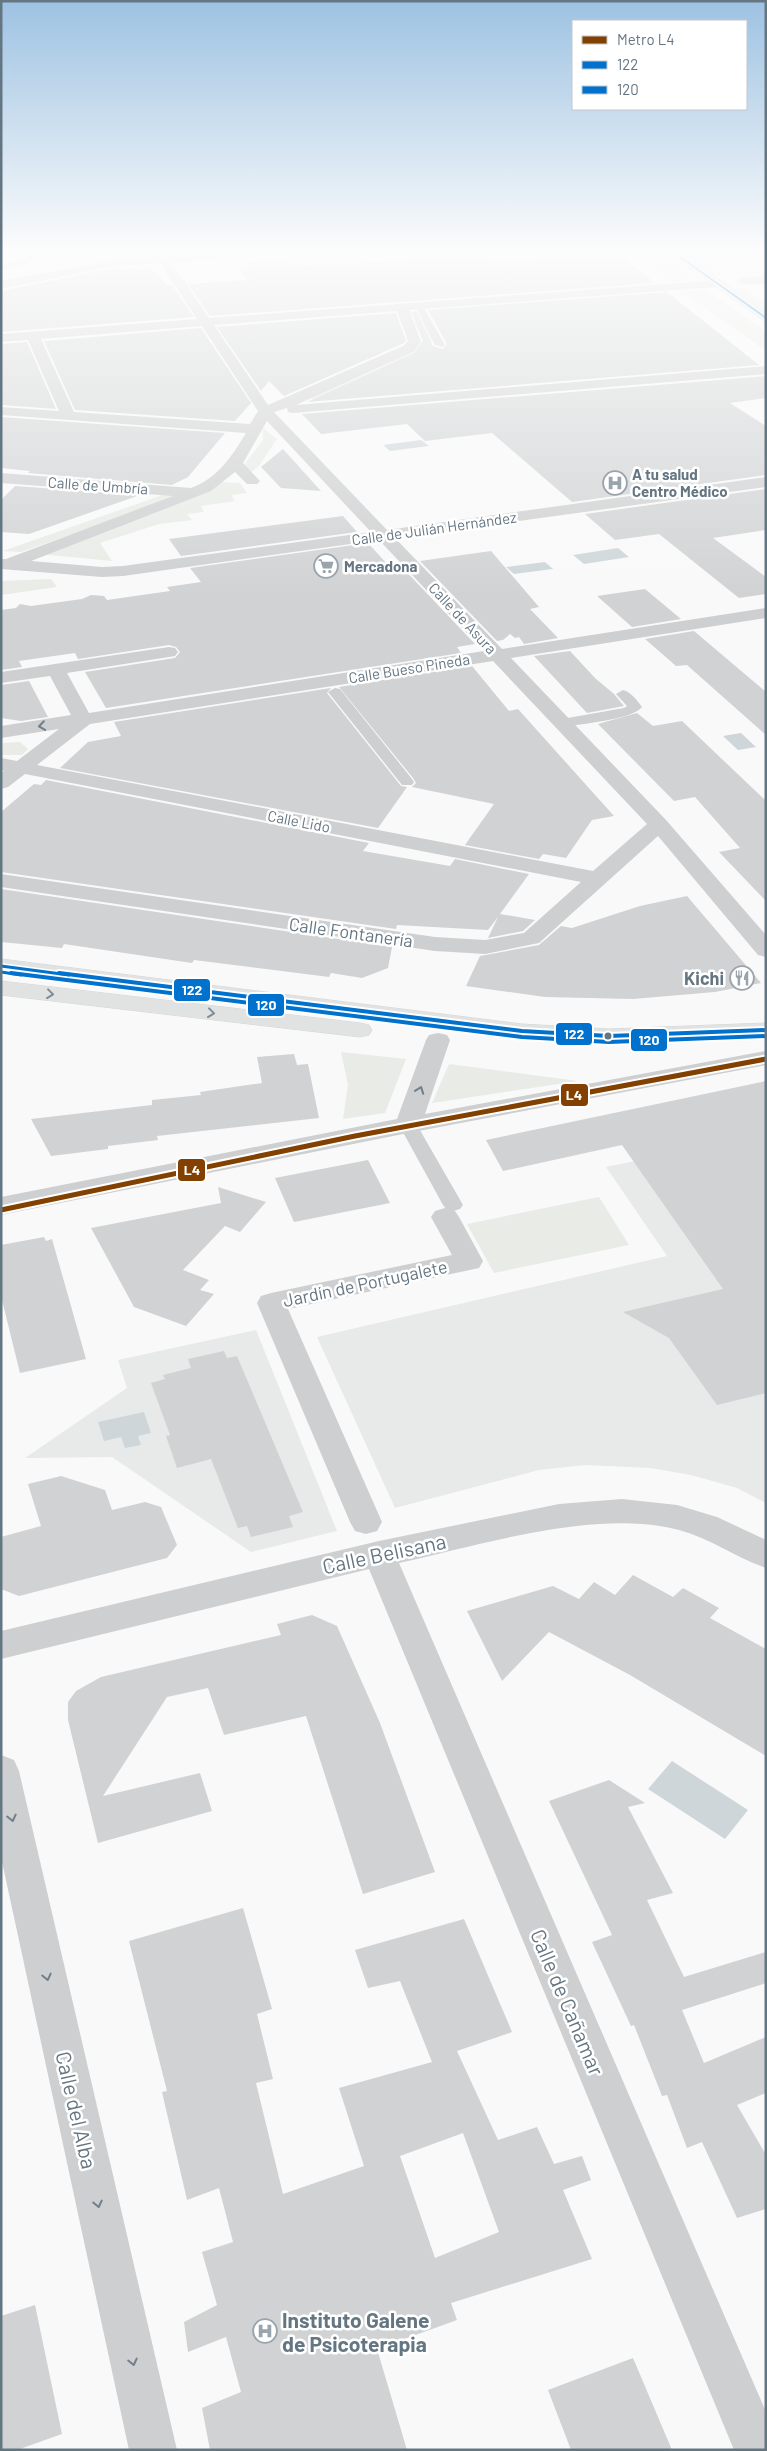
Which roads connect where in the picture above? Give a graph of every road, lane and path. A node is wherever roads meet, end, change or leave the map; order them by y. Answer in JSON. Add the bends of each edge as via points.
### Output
{"nodes":[{"id":1,"x":46,"y":366,"type":"edge"},
{"id":2,"x":234,"y":366,"type":"edge"},
{"id":3,"x":370,"y":366,"type":"edge"},
{"id":4,"x":766,"y":370,"type":"edge"},
{"id":5,"x":1,"y":411,"type":"edge"},
{"id":6,"x":265,"y":411,"type":"junction"},
{"id":7,"x":68,"y":415,"type":"junction"},
{"id":8,"x":256,"y":429,"type":"junction"},
{"id":9,"x":235,"y":464,"type":"junction"},
{"id":10,"x":1,"y":478,"type":"edge"},
{"id":11,"x":252,"y":481,"type":"dead end"},
{"id":12,"x":766,"y":482,"type":"edge"},
{"id":13,"x":195,"y":492,"type":"junction"},
{"id":14,"x":384,"y":535,"type":"junction"},
{"id":15,"x":3,"y":565,"type":"edge"},
{"id":16,"x":766,"y":613,"type":"edge"},
{"id":17,"x":169,"y":652,"type":"dead end"},
{"id":18,"x":497,"y":654,"type":"junction"},
{"id":19,"x":56,"y":669,"type":"junction"},
{"id":20,"x":1,"y":678,"type":"edge"},
{"id":21,"x":335,"y":692,"type":"dead end"},
{"id":22,"x":622,"y":694,"type":"dead end"},
{"id":23,"x":82,"y":720,"type":"junction"},
{"id":24,"x":562,"y":723,"type":"junction"},
{"id":25,"x":1,"y":732,"type":"edge"},
{"id":26,"x":11,"y":765,"type":"edge"},
{"id":27,"x":407,"y":782,"type":"dead end"},
{"id":28,"x":1,"y":783,"type":"edge"},
{"id":29,"x":658,"y":824,"type":"junction"},
{"id":30,"x":596,"y":878,"type":"junction"},
{"id":31,"x":1,"y":880,"type":"edge"},
{"id":32,"x":766,"y":950,"type":"edge"},
{"id":33,"x":1,"y":966,"type":"edge"},
{"id":34,"x":1,"y":988,"type":"edge"},
{"id":35,"x":766,"y":1030,"type":"edge"},
{"id":36,"x":438,"y":1040,"type":"junction"},
{"id":37,"x":766,"y":1048,"type":"edge"},
{"id":38,"x":766,"y":1058,"type":"edge"},
{"id":39,"x":408,"y":1125,"type":"junction"},
{"id":40,"x":1,"y":1206,"type":"edge"},
{"id":41,"x":449,"y":1211,"type":"joint"},
{"id":42,"x":372,"y":1538,"type":"junction"},
{"id":43,"x":766,"y":1555,"type":"edge"},
{"id":44,"x":1,"y":1645,"type":"edge"},
{"id":45,"x":1,"y":1771,"type":"edge"},
{"id":46,"x":153,"y":2450,"type":"edge"},
{"id":47,"x":758,"y":2450,"type":"edge"}],
"edges":[{"from":1,"to":7,"type":"street"},
{"from":2,"to":6,"type":"street","name":"Calle de Asura"},
{"from":3,"to":6,"type":"street"},
{"from":4,"to":6,"type":"street"},
{"from":5,"to":7,"type":"street"},
{"from":6,"to":8,"type":"street"},
{"from":6,"to":14,"type":"street","name":"Calle de Asura"},
{"from":7,"to":8,"type":"street"},
{"from":8,"to":9,"type":"street"},
{"from":9,"to":11,"type":"street"},
{"from":9,"to":13,"type":"street","via":[[206,488]]},
{"from":10,"to":13,"type":"street","name":"Calle de Umbría"},
{"from":12,"to":14,"type":"street","name":"Calle de Julián Hernández"},
{"from":13,"to":15,"type":"street"},
{"from":14,"to":15,"type":"street","name":"Calle de Julián Hernández","via":[[102,572]]},
{"from":14,"to":18,"type":"street","name":"Calle de Asura"},
{"from":16,"to":18,"type":"street","name":"Calle Bueso Pineda"},
{"from":17,"to":19,"type":"street"},
{"from":18,"to":23,"type":"street","name":"Calle Bueso Pineda"},
{"from":18,"to":24,"type":"street","name":"Calle de Asura"},
{"from":19,"to":20,"type":"street"},
{"from":19,"to":23,"type":"street"},
{"from":21,"to":27,"type":"lane"},
{"from":22,"to":24,"type":"lane","via":[[635,707]]},
{"from":23,"to":25,"type":"street","name":"Calle Bueso Pineda","one_way":true},
{"from":23,"to":26,"type":"street","name":"Calle Bueso Pineda"},
{"from":24,"to":29,"type":"street","name":"Calle de Asura"},
{"from":26,"to":28,"type":"street","name":"Calle Bueso Pineda"},
{"from":26,"to":30,"type":"street","name":"Calle Lido"},
{"from":29,"to":30,"type":"street","name":"Calle Fontanería"},
{"from":29,"to":32,"type":"street","name":"Calle de Asura"},
{"from":30,"to":31,"type":"street","name":"Calle Fontanería","via":[[531,938],[485,947],[435,944]]},
{"from":33,"to":35,"type":"street","via":[[522,1030],[609,1036]]},
{"from":34,"to":36,"type":"street","one_way":true},
{"from":36,"to":37,"type":"street","via":[[534,1050],[633,1053]]},
{"from":39,"to":36,"type":"street","one_way":true},
{"from":38,"to":39,"type":"street"},
{"from":39,"to":40,"type":"street"},
{"from":39,"to":41,"type":"lane","name":"Jardín de Portugalete"},
{"from":41,"to":42,"type":"street","name":"Jardín de Portugalete","via":[[469,1261],[271,1303]]},
{"from":42,"to":43,"type":"street","name":"Calle Belisana","via":[[622,1511],[676,1517],[706,1526]]},
{"from":42,"to":44,"type":"street","name":"Calle Belisana","via":[[297,1572]]},
{"from":42,"to":47,"type":"street","name":"Calle de Cañamar"},
{"from":45,"to":46,"type":"street","name":"Calle del Alba","one_way":true}]}
